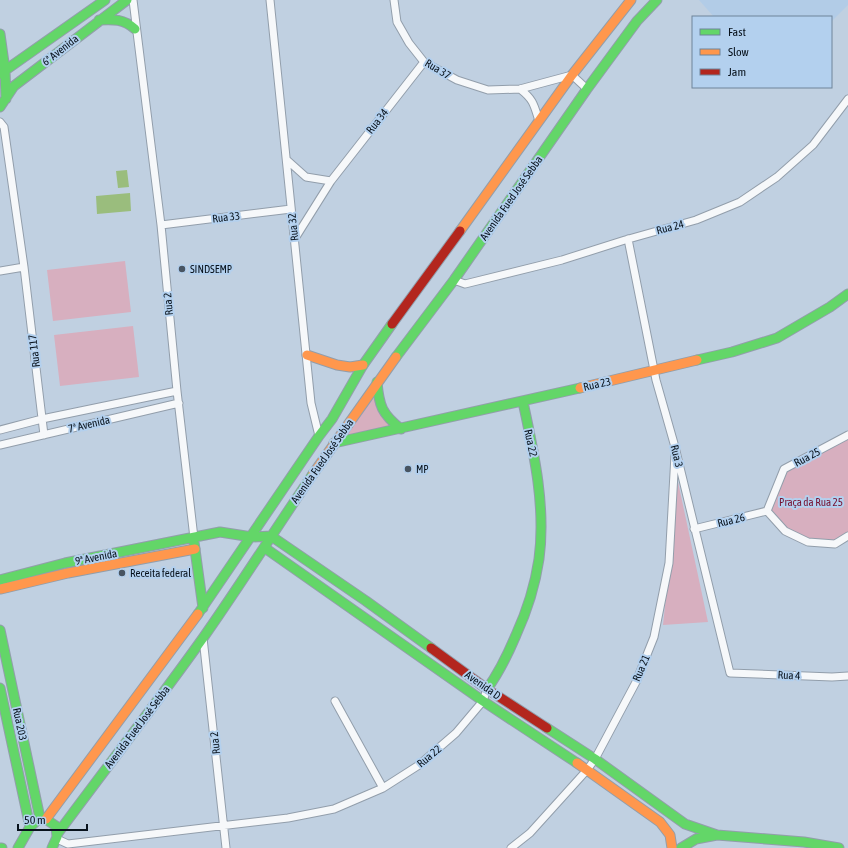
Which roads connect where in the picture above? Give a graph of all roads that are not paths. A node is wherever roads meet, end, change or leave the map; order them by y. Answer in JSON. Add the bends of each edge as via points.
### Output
{"nodes":[{"id":1,"x":105,"y":0,"type":"edge"},
{"id":2,"x":127,"y":0,"type":"edge"},
{"id":3,"x":133,"y":0,"type":"edge"},
{"id":4,"x":270,"y":0,"type":"edge"},
{"id":5,"x":394,"y":0,"type":"edge"},
{"id":6,"x":631,"y":0,"type":"edge"},
{"id":7,"x":657,"y":0,"type":"edge"},
{"id":8,"x":99,"y":20,"type":"junction"},
{"id":9,"x":135,"y":29,"type":"junction"},
{"id":10,"x":0,"y":34,"type":"edge"},
{"id":11,"x":424,"y":62,"type":"junction"},
{"id":12,"x":2,"y":72,"type":"edge"},
{"id":13,"x":572,"y":75,"type":"junction"},
{"id":14,"x":14,"y":86,"type":"junction"},
{"id":15,"x":520,"y":89,"type":"junction"},
{"id":16,"x":588,"y":89,"type":"junction"},
{"id":17,"x":6,"y":99,"type":"junction"},
{"id":18,"x":848,"y":99,"type":"edge"},
{"id":19,"x":0,"y":107,"type":"edge"},
{"id":20,"x":539,"y":121,"type":"junction"},
{"id":21,"x":0,"y":122,"type":"edge"},
{"id":22,"x":287,"y":160,"type":"junction"},
{"id":23,"x":331,"y":181,"type":"junction"},
{"id":24,"x":291,"y":209,"type":"junction"},
{"id":25,"x":161,"y":225,"type":"junction"},
{"id":26,"x":628,"y":239,"type":"junction"},
{"id":27,"x":294,"y":240,"type":"junction"},
{"id":28,"x":24,"y":267,"type":"junction"},
{"id":29,"x":0,"y":272,"type":"edge"},
{"id":30,"x":454,"y":280,"type":"junction"},
{"id":31,"x":848,"y":294,"type":"edge"},
{"id":32,"x":307,"y":354,"type":"junction"},
{"id":33,"x":363,"y":365,"type":"junction"},
{"id":34,"x":654,"y":370,"type":"junction"},
{"id":35,"x":378,"y":382,"type":"junction"},
{"id":36,"x":177,"y":391,"type":"junction"},
{"id":37,"x":523,"y":402,"type":"junction"},
{"id":38,"x":179,"y":403,"type":"junction"},
{"id":39,"x":332,"y":419,"type":"junction"},
{"id":40,"x":42,"y":420,"type":"junction"},
{"id":41,"x":345,"y":429,"type":"junction"},
{"id":42,"x":401,"y":429,"type":"junction"},
{"id":43,"x":0,"y":430,"type":"edge"},
{"id":44,"x":44,"y":434,"type":"junction"},
{"id":45,"x":848,"y":435,"type":"edge"},
{"id":46,"x":319,"y":436,"type":"junction"},
{"id":47,"x":334,"y":443,"type":"junction"},
{"id":48,"x":0,"y":445,"type":"edge"},
{"id":49,"x":675,"y":447,"type":"junction"},
{"id":50,"x":767,"y":511,"type":"junction"},
{"id":51,"x":694,"y":529,"type":"junction"},
{"id":52,"x":271,"y":536,"type":"junction"},
{"id":53,"x":848,"y":536,"type":"edge"},
{"id":54,"x":252,"y":537,"type":"junction"},
{"id":55,"x":194,"y":538,"type":"junction"},
{"id":56,"x":265,"y":548,"type":"junction"},
{"id":57,"x":195,"y":549,"type":"junction"},
{"id":58,"x":0,"y":586,"type":"edge"},
{"id":59,"x":366,"y":601,"type":"junction"},
{"id":60,"x":203,"y":608,"type":"junction"},
{"id":61,"x":359,"y":613,"type":"junction"},
{"id":62,"x":0,"y":630,"type":"edge"},
{"id":63,"x":203,"y":638,"type":"junction"},
{"id":64,"x":730,"y":673,"type":"joint"},
{"id":65,"x":848,"y":676,"type":"edge"},
{"id":66,"x":0,"y":688,"type":"edge"},
{"id":67,"x":487,"y":689,"type":"junction"},
{"id":68,"x":335,"y":701,"type":"dead end"},
{"id":69,"x":483,"y":701,"type":"junction"},
{"id":70,"x":595,"y":759,"type":"junction"},
{"id":71,"x":587,"y":770,"type":"junction"},
{"id":72,"x":383,"y":788,"type":"junction"},
{"id":73,"x":43,"y":819,"type":"junction"},
{"id":74,"x":30,"y":827,"type":"junction"},
{"id":75,"x":224,"y":827,"type":"junction"},
{"id":76,"x":717,"y":835,"type":"junction"},
{"id":77,"x":57,"y":836,"type":"junction"},
{"id":78,"x":18,"y":848,"type":"edge"},
{"id":79,"x":52,"y":848,"type":"edge"},
{"id":80,"x":226,"y":848,"type":"edge"},
{"id":81,"x":511,"y":848,"type":"edge"},
{"id":82,"x":672,"y":848,"type":"edge"},
{"id":83,"x":681,"y":848,"type":"edge"},
{"id":84,"x":839,"y":848,"type":"edge"}],
"edges":[{"from":1,"to":12,"type":"main road","name":"6ª Avenida"},
{"from":2,"to":8,"type":"main road","name":"6ª Avenida"},
{"from":3,"to":9,"type":"street","name":"Rua 2"},
{"from":4,"to":22,"type":"street","name":"Rua 32"},
{"from":5,"to":11,"type":"street","name":"Rua 37","via":[[397,22]]},
{"from":6,"to":13,"type":"main road","name":"Avenida Fued José Sebba"},
{"from":7,"to":16,"type":"main road","name":"Avenida Fued José Sebba","via":[[637,21]]},
{"from":8,"to":9,"type":"main road","via":[[116,19],[129,23]]},
{"from":8,"to":14,"type":"main road","name":"6ª Avenida"},
{"from":9,"to":25,"type":"street","name":"Rua 2"},
{"from":10,"to":12,"type":"main road"},
{"from":11,"to":15,"type":"street","name":"Rua 37","via":[[457,80],[488,90]]},
{"from":11,"to":23,"type":"street","name":"Rua 34"},
{"from":12,"to":14,"type":"main road"},
{"from":12,"to":17,"type":"main road"},
{"from":13,"to":15,"type":"street","name":"Rua 37"},
{"from":13,"to":16,"type":"street"},
{"from":13,"to":20,"type":"main road","name":"Avenida Fued José Sebba"},
{"from":14,"to":17,"type":"main road","name":"6ª Avenida"},
{"from":15,"to":20,"type":"street","via":[[530,97]]},
{"from":16,"to":30,"type":"main road","name":"Avenida Fued José Sebba"},
{"from":17,"to":19,"type":"main road","name":"6ª Avenida"},
{"from":18,"to":26,"type":"street","name":"Rua 24","via":[[812,145],[777,177],[740,202],[696,220]]},
{"from":20,"to":33,"type":"main road","name":"Avenida Fued José Sebba"},
{"from":21,"to":28,"type":"street","name":"Rua 117","via":[[4,126]]},
{"from":22,"to":23,"type":"street","via":[[306,177]]},
{"from":22,"to":24,"type":"street","name":"Rua 32"},
{"from":23,"to":27,"type":"street","name":"Rua 34"},
{"from":24,"to":25,"type":"street","name":"Rua 33"},
{"from":24,"to":27,"type":"street","name":"Rua 32"},
{"from":25,"to":36,"type":"street","name":"Rua 2"},
{"from":26,"to":30,"type":"street","name":"Rua 24","via":[[562,260],[465,284]]},
{"from":26,"to":34,"type":"street","name":"Rua 3"},
{"from":27,"to":32,"type":"street","name":"Rua 32"},
{"from":28,"to":29,"type":"street"},
{"from":28,"to":40,"type":"street","name":"Rua 117"},
{"from":30,"to":35,"type":"main road","name":"Avenida Fued José Sebba"},
{"from":31,"to":34,"type":"main road","name":"Rua 23","via":[[830,308],[777,338],[732,352]]},
{"from":32,"to":33,"type":"main road","via":[[337,365]]},
{"from":32,"to":46,"type":"street","name":"Rua 32","via":[[311,402]]},
{"from":33,"to":39,"type":"main road","name":"Avenida Fued José Sebba"},
{"from":34,"to":37,"type":"main road","name":"Rua 23"},
{"from":34,"to":49,"type":"street","name":"Rua 3"},
{"from":35,"to":41,"type":"main road","name":"Avenida Fued José Sebba"},
{"from":35,"to":42,"type":"main road","via":[[380,407]]},
{"from":36,"to":38,"type":"street","name":"Rua 2"},
{"from":36,"to":40,"type":"street","name":"7ª Avenida"},
{"from":37,"to":42,"type":"main road","name":"Rua 23"},
{"from":37,"to":67,"type":"main road","name":"Rua 22","via":[[535,461],[541,521],[539,559],[529,602],[517,634],[494,681]]},
{"from":38,"to":44,"type":"street","name":"7ª Avenida"},
{"from":38,"to":55,"type":"street","name":"Rua 2"},
{"from":39,"to":41,"type":"main road"},
{"from":39,"to":46,"type":"main road","name":"Avenida Fued José Sebba"},
{"from":40,"to":43,"type":"street","name":"7ª Avenida"},
{"from":40,"to":44,"type":"street","name":"Rua 117"},
{"from":41,"to":47,"type":"main road","name":"Avenida Fued José Sebba"},
{"from":42,"to":47,"type":"main road","name":"Rua 23"},
{"from":44,"to":48,"type":"street","name":"7ª Avenida"},
{"from":45,"to":50,"type":"street","name":"Rua 25","via":[[784,469]]},
{"from":46,"to":47,"type":"main road"},
{"from":46,"to":54,"type":"main road","name":"Avenida Fued José Sebba"},
{"from":47,"to":52,"type":"main road","name":"Avenida Fued José Sebba"},
{"from":49,"to":51,"type":"street","name":"Rua 3"},
{"from":49,"to":70,"type":"street","name":"Rua 21","via":[[669,563],[654,636],[636,682]]},
{"from":50,"to":51,"type":"street","name":"Rua 26"},
{"from":50,"to":53,"type":"street","via":[[785,531],[808,542],[835,544]]},
{"from":51,"to":64,"type":"street","name":"Rua 3"},
{"from":52,"to":54,"type":"main road"},
{"from":52,"to":56,"type":"main road","name":"Avenida Fued José Sebba"},
{"from":52,"to":59,"type":"main road","name":"Avenida D"},
{"from":54,"to":55,"type":"main road","name":"9ª Avenida","via":[[220,532]]},
{"from":54,"to":60,"type":"main road","name":"Avenida Fued José Sebba"},
{"from":55,"to":57,"type":"main road","name":"Rua 2"},
{"from":55,"to":58,"type":"main road","name":"9ª Avenida","via":[[65,563]]},
{"from":56,"to":61,"type":"main road","name":"Avenida D"},
{"from":56,"to":63,"type":"main road","name":"Avenida Fued José Sebba"},
{"from":57,"to":58,"type":"main road","name":"9ª Avenida"},
{"from":57,"to":60,"type":"main road","name":"Rua 2"},
{"from":59,"to":61,"type":"street"},
{"from":59,"to":67,"type":"main road","name":"Avenida D"},
{"from":60,"to":73,"type":"main road","name":"Avenida Fued José Sebba"},
{"from":61,"to":69,"type":"main road","name":"Avenida D"},
{"from":62,"to":73,"type":"main road","name":"Rua 203"},
{"from":63,"to":75,"type":"street","name":"Rua 2"},
{"from":63,"to":77,"type":"main road","name":"Avenida Fued José Sebba"},
{"from":64,"to":65,"type":"street","name":"Rua 4"},
{"from":66,"to":74,"type":"main road","name":"Rua 203"},
{"from":67,"to":69,"type":"street","name":"Rua 22"},
{"from":67,"to":70,"type":"main road","name":"Avenida D"},
{"from":68,"to":72,"type":"street"},
{"from":69,"to":71,"type":"main road","name":"Avenida D"},
{"from":69,"to":72,"type":"street","name":"Rua 22","via":[[456,733],[419,765]]},
{"from":70,"to":71,"type":"street","name":"Rua 21"},
{"from":70,"to":76,"type":"main road","name":"Avenida D","via":[[685,824]]},
{"from":71,"to":81,"type":"street","name":"Rua 21","via":[[530,833]]},
{"from":71,"to":82,"type":"main road","name":"Avenida D","via":[[660,822],[670,835]]},
{"from":72,"to":75,"type":"street","name":"Rua 22","via":[[334,808],[288,818]]},
{"from":73,"to":74,"type":"main road","name":"Avenida Fued José Sebba","via":[[32,823]]},
{"from":73,"to":77,"type":"main road","via":[[56,826]]},
{"from":74,"to":78,"type":"main road","name":"Avenida Fued José Sebba"},
{"from":75,"to":77,"type":"street","name":"Rua 22","via":[[68,844]]},
{"from":75,"to":80,"type":"street","name":"Rua 2"},
{"from":76,"to":83,"type":"main road","via":[[696,839]]},
{"from":76,"to":84,"type":"main road","via":[[804,842]]},
{"from":77,"to":79,"type":"main road","name":"Avenida Fued José Sebba"}]}
